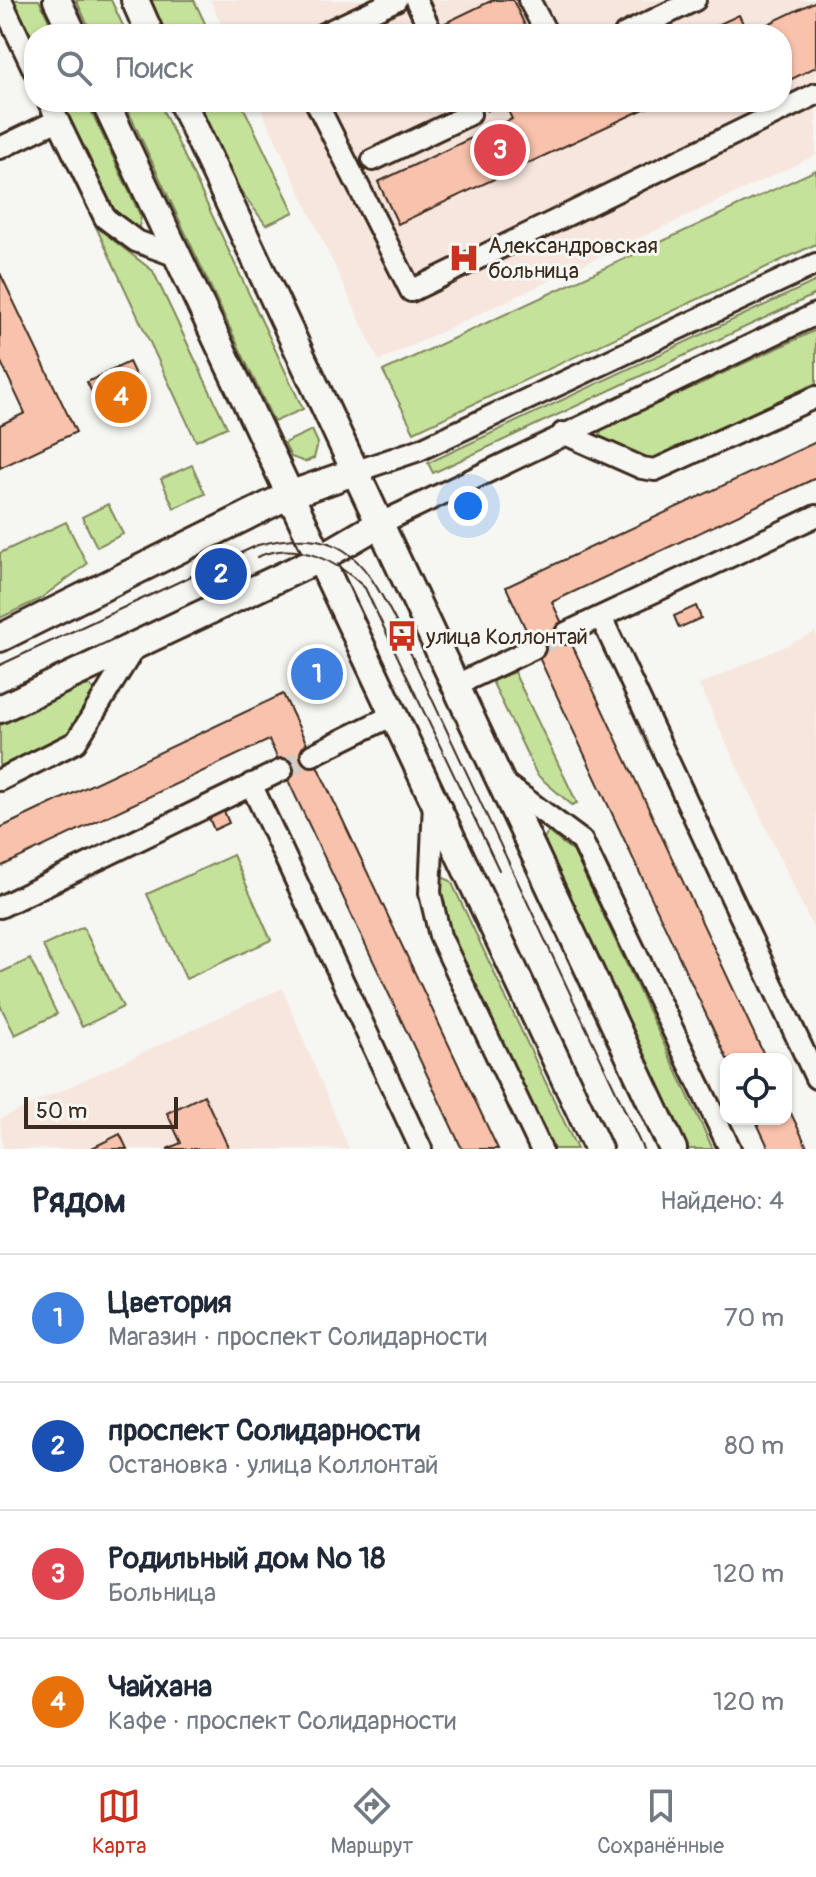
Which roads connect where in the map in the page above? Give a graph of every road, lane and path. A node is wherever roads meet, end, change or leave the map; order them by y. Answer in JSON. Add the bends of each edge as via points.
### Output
{"nodes":[{"id":1,"x":1,"y":0,"type":"edge"},
{"id":2,"x":57,"y":0,"type":"edge"},
{"id":3,"x":135,"y":0,"type":"edge"},
{"id":4,"x":396,"y":0,"type":"edge"},
{"id":5,"x":416,"y":0,"type":"edge"},
{"id":6,"x":529,"y":0,"type":"edge"},
{"id":7,"x":695,"y":0,"type":"edge"},
{"id":8,"x":68,"y":24,"type":"edge"},
{"id":9,"x":146,"y":24,"type":"edge"},
{"id":10,"x":344,"y":24,"type":"edge"},
{"id":11,"x":427,"y":24,"type":"edge"},
{"id":12,"x":542,"y":24,"type":"edge"},
{"id":13,"x":646,"y":24,"type":"edge"},
{"id":14,"x":24,"y":49,"type":"edge"},
{"id":15,"x":816,"y":94,"type":"edge"},
{"id":16,"x":792,"y":106,"type":"edge"},
{"id":17,"x":53,"y":112,"type":"edge"},
{"id":18,"x":54,"y":112,"type":"edge"},
{"id":19,"x":110,"y":112,"type":"edge"},
{"id":20,"x":187,"y":112,"type":"edge"},
{"id":21,"x":321,"y":112,"type":"edge"},
{"id":22,"x":469,"y":112,"type":"edge"},
{"id":23,"x":779,"y":112,"type":"edge"},
{"id":24,"x":0,"y":148,"type":"edge"},
{"id":25,"x":373,"y":160,"type":"dead end"},
{"id":26,"x":177,"y":256,"type":"junction"},
{"id":27,"x":816,"y":264,"type":"edge"},
{"id":28,"x":816,"y":314,"type":"edge"},
{"id":29,"x":816,"y":397,"type":"edge"},
{"id":30,"x":563,"y":433,"type":"junction"},
{"id":31,"x":354,"y":472,"type":"junction"},
{"id":32,"x":289,"y":495,"type":"junction"},
{"id":33,"x":816,"y":516,"type":"edge"},
{"id":34,"x":379,"y":524,"type":"junction"},
{"id":35,"x":319,"y":559,"type":"junction"},
{"id":36,"x":601,"y":617,"type":"junction"},
{"id":37,"x":566,"y":633,"type":"tunnel mouth"},
{"id":38,"x":0,"y":638,"type":"edge"},
{"id":39,"x":136,"y":645,"type":"junction"},
{"id":40,"x":534,"y":648,"type":"tunnel mouth"},
{"id":41,"x":454,"y":686,"type":"junction"},
{"id":42,"x":0,"y":709,"type":"edge"},
{"id":43,"x":393,"y":715,"type":"junction"},
{"id":44,"x":312,"y":755,"type":"tunnel mouth"},
{"id":45,"x":282,"y":770,"type":"tunnel mouth"},
{"id":46,"x":496,"y":776,"type":"junction"},
{"id":47,"x":0,"y":780,"type":"edge"},
{"id":48,"x":251,"y":784,"type":"junction"},
{"id":49,"x":434,"y":802,"type":"junction"},
{"id":50,"x":0,"y":907,"type":"edge"},
{"id":51,"x":816,"y":1078,"type":"edge"},
{"id":52,"x":421,"y":1149,"type":"edge"},
{"id":53,"x":541,"y":1149,"type":"edge"},
{"id":54,"x":598,"y":1149,"type":"edge"},
{"id":55,"x":673,"y":1149,"type":"edge"},
{"id":56,"x":730,"y":1149,"type":"edge"}],
"edges":[{"from":1,"to":14,"type":"street"},
{"from":2,"to":8,"type":"main road"},
{"from":3,"to":9,"type":"main road"},
{"from":4,"to":10,"type":"street"},
{"from":5,"to":11,"type":"street"},
{"from":6,"to":12,"type":"street"},
{"from":7,"to":13,"type":"street"},
{"from":15,"to":16,"type":"street"},
{"from":17,"to":24,"type":"street"},
{"from":18,"to":26,"type":"street","via":[[105,218],[136,241]]},
{"from":19,"to":26,"type":"main road"},
{"from":20,"to":31,"type":"main road"},
{"from":21,"to":23,"type":"street","via":[[411,291]]},
{"from":22,"to":25,"type":"street"},
{"from":26,"to":32,"type":"main road"},
{"from":27,"to":31,"type":"street","via":[[419,450]]},
{"from":28,"to":30,"type":"street"},
{"from":29,"to":30,"type":"street","via":[[655,470]]},
{"from":30,"to":34,"type":"street"},
{"from":31,"to":32,"type":"main road"},
{"from":31,"to":34,"type":"main road"},
{"from":32,"to":35,"type":"main road"},
{"from":32,"to":38,"type":"main road"},
{"from":33,"to":36,"type":"street"},
{"from":34,"to":35,"type":"main road"},
{"from":34,"to":41,"type":"main road"},
{"from":35,"to":39,"type":"main road"},
{"from":35,"to":43,"type":"main road"},
{"from":36,"to":37,"type":"street"},
{"from":36,"to":51,"type":"street"},
{"from":39,"to":42,"type":"main road"},
{"from":39,"to":47,"type":"street","via":[[76,742]]},
{"from":40,"to":41,"type":"street"},
{"from":41,"to":46,"type":"main road"},
{"from":43,"to":44,"type":"street"},
{"from":43,"to":49,"type":"main road"},
{"from":45,"to":48,"type":"street"},
{"from":46,"to":55,"type":"main road"},
{"from":46,"to":56,"type":"street","via":[[582,841]]},
{"from":48,"to":50,"type":"street"},
{"from":48,"to":52,"type":"street"},
{"from":49,"to":53,"type":"street","via":[[434,916]]},
{"from":49,"to":54,"type":"main road"}]}
